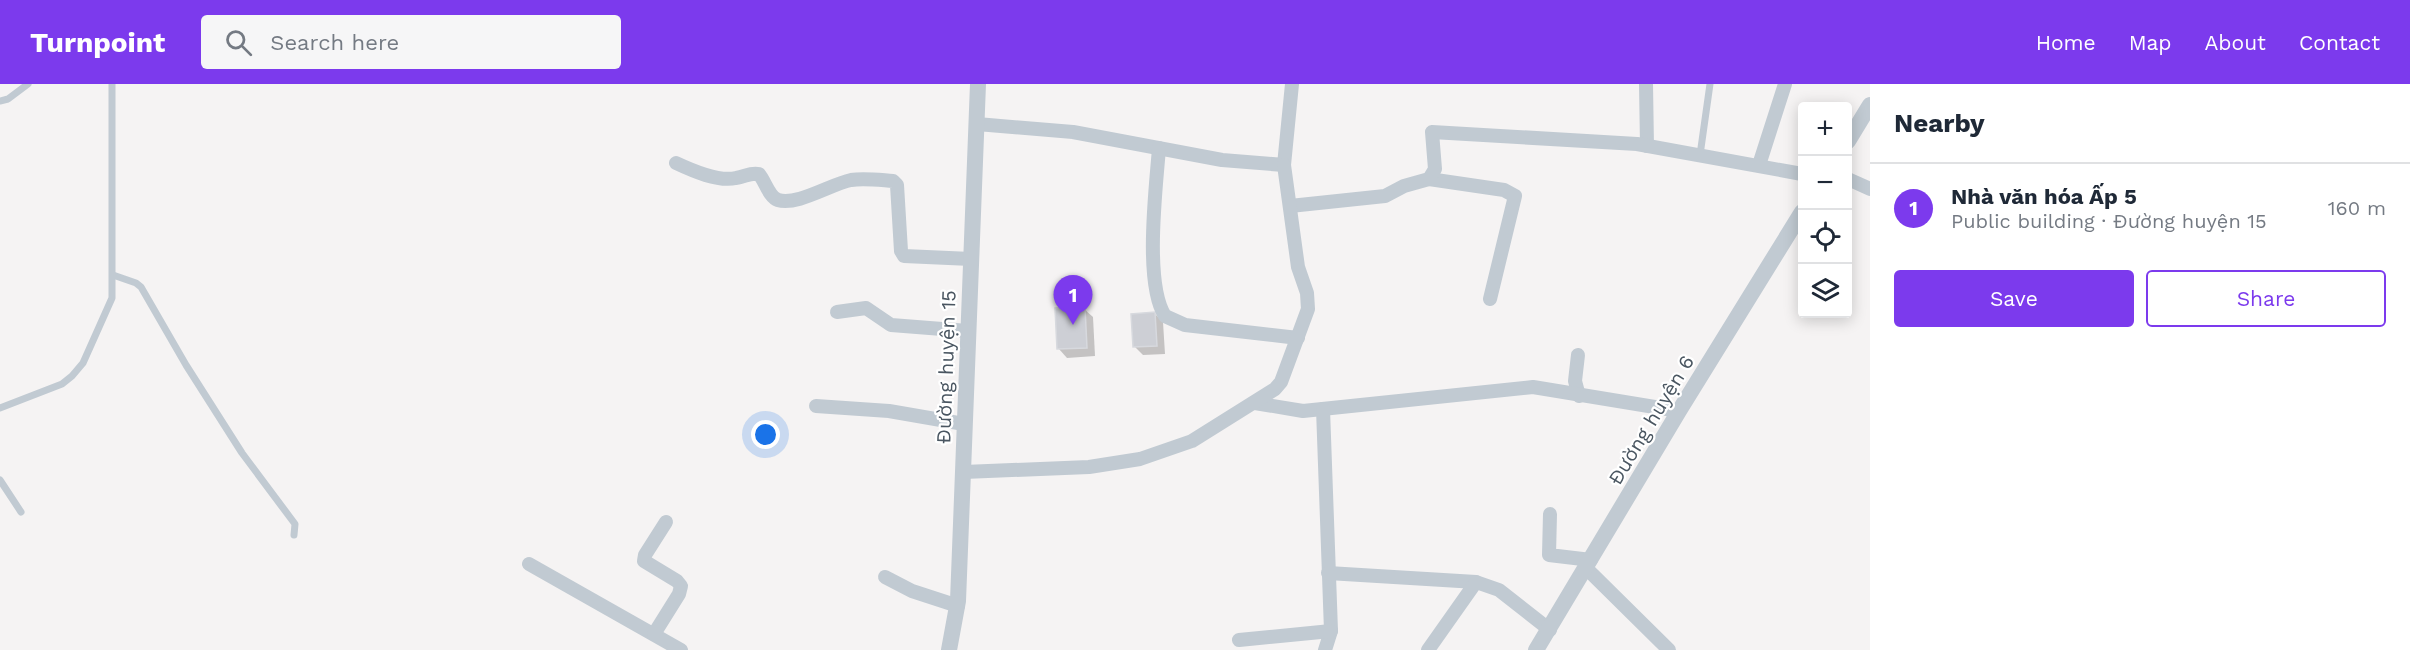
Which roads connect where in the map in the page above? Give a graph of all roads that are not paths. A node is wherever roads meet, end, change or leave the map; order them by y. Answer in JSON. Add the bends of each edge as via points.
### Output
{"nodes":[{"id":1,"x":28,"y":84,"type":"edge"},
{"id":2,"x":112,"y":84,"type":"edge"},
{"id":3,"x":978,"y":84,"type":"edge"},
{"id":4,"x":1292,"y":84,"type":"edge"},
{"id":5,"x":1646,"y":84,"type":"edge"},
{"id":6,"x":1710,"y":84,"type":"edge"},
{"id":7,"x":1785,"y":84,"type":"edge"},
{"id":8,"x":0,"y":101,"type":"edge"},
{"id":9,"x":1870,"y":105,"type":"edge"},
{"id":10,"x":977,"y":124,"type":"junction"},
{"id":11,"x":1852,"y":134,"type":"edge"},
{"id":12,"x":1647,"y":146,"type":"junction"},
{"id":13,"x":1159,"y":148,"type":"junction"},
{"id":14,"x":1700,"y":155,"type":"junction"},
{"id":15,"x":676,"y":163,"type":"dead end"},
{"id":16,"x":1284,"y":165,"type":"junction"},
{"id":17,"x":1759,"y":165,"type":"junction"},
{"id":18,"x":1798,"y":173,"type":"edge"},
{"id":19,"x":1429,"y":179,"type":"junction"},
{"id":20,"x":1852,"y":181,"type":"edge"},
{"id":21,"x":1870,"y":189,"type":"edge"},
{"id":22,"x":1290,"y":206,"type":"junction"},
{"id":23,"x":1798,"y":220,"type":"edge"},
{"id":24,"x":971,"y":259,"type":"junction"},
{"id":25,"x":114,"y":275,"type":"junction"},
{"id":26,"x":1490,"y":298,"type":"dead end"},
{"id":27,"x":837,"y":312,"type":"dead end"},
{"id":28,"x":968,"y":330,"type":"junction"},
{"id":29,"x":1298,"y":338,"type":"junction"},
{"id":30,"x":1578,"y":355,"type":"dead end"},
{"id":31,"x":1579,"y":396,"type":"junction"},
{"id":32,"x":1255,"y":403,"type":"junction"},
{"id":33,"x":816,"y":406,"type":"dead end"},
{"id":34,"x":0,"y":408,"type":"edge"},
{"id":35,"x":1323,"y":409,"type":"junction"},
{"id":36,"x":1679,"y":411,"type":"junction"},
{"id":37,"x":964,"y":424,"type":"junction"},
{"id":38,"x":964,"y":472,"type":"junction"},
{"id":39,"x":0,"y":480,"type":"edge"},
{"id":40,"x":21,"y":512,"type":"dead end"},
{"id":41,"x":1550,"y":514,"type":"dead end"},
{"id":42,"x":666,"y":522,"type":"dead end"},
{"id":43,"x":294,"y":535,"type":"dead end"},
{"id":44,"x":529,"y":564,"type":"dead end"},
{"id":45,"x":1589,"y":564,"type":"junction"},
{"id":46,"x":1328,"y":573,"type":"junction"},
{"id":47,"x":885,"y":577,"type":"dead end"},
{"id":48,"x":1476,"y":582,"type":"junction"},
{"id":49,"x":958,"y":606,"type":"junction"},
{"id":50,"x":1550,"y":630,"type":"junction"},
{"id":51,"x":1331,"y":631,"type":"junction"},
{"id":52,"x":1239,"y":640,"type":"dead end"},
{"id":53,"x":658,"y":641,"type":"edge"},
{"id":54,"x":681,"y":650,"type":"edge"},
{"id":55,"x":949,"y":650,"type":"edge"},
{"id":56,"x":1325,"y":650,"type":"edge"},
{"id":57,"x":1428,"y":650,"type":"edge"},
{"id":58,"x":1536,"y":650,"type":"edge"},
{"id":59,"x":1669,"y":650,"type":"edge"}],
"edges":[{"from":1,"to":8,"type":"lane"},
{"from":2,"to":25,"type":"lane"},
{"from":3,"to":10,"type":"street","name":"Đường huyện 15"},
{"from":4,"to":16,"type":"street"},
{"from":5,"to":12,"type":"street"},
{"from":6,"to":14,"type":"lane"},
{"from":7,"to":17,"type":"street"},
{"from":9,"to":11,"type":"street"},
{"from":10,"to":13,"type":"street","via":[[1072,132]]},
{"from":10,"to":24,"type":"street","name":"Đường huyện 15"},
{"from":12,"to":14,"type":"street"},
{"from":12,"to":19,"type":"street","via":[[1432,132],[1435,169]]},
{"from":13,"to":16,"type":"street","via":[[1222,160]]},
{"from":13,"to":29,"type":"street","via":[[1153,244],[1157,296],[1165,316],[1185,325]]},
{"from":14,"to":17,"type":"street"},
{"from":15,"to":24,"type":"street","via":[[692,171],[726,178],[759,174],[777,200],[804,197],[854,179],[893,181],[897,184],[904,256]]},
{"from":16,"to":22,"type":"street"},
{"from":17,"to":18,"type":"street"},
{"from":19,"to":22,"type":"street","via":[[1384,196]]},
{"from":19,"to":26,"type":"street","via":[[1504,190],[1515,196]]},
{"from":20,"to":21,"type":"street"},
{"from":22,"to":29,"type":"street","via":[[1298,267],[1307,293],[1307,316]]},
{"from":23,"to":36,"type":"street","name":"Đường huyện 6"},
{"from":24,"to":28,"type":"street","name":"Đường huyện 15"},
{"from":25,"to":34,"type":"lane","via":[[108,310],[72,376],[62,384]]},
{"from":25,"to":43,"type":"lane","via":[[141,287],[242,453],[295,524]]},
{"from":27,"to":28,"type":"street","via":[[866,308],[891,326]]},
{"from":28,"to":37,"type":"street","name":"Đường huyện 15"},
{"from":29,"to":32,"type":"street","via":[[1281,382]]},
{"from":30,"to":31,"type":"street","via":[[1575,381]]},
{"from":31,"to":35,"type":"street","via":[[1517,387]]},
{"from":31,"to":36,"type":"street"},
{"from":32,"to":35,"type":"street","via":[[1285,410]]},
{"from":32,"to":38,"type":"street","via":[[1192,441],[1140,459],[1089,467]]},
{"from":33,"to":37,"type":"street","via":[[889,411]]},
{"from":35,"to":46,"type":"street"},
{"from":36,"to":45,"type":"street","name":"Đường huyện 6"},
{"from":37,"to":38,"type":"street","name":"Đường huyện 15"},
{"from":38,"to":49,"type":"street","name":"Đường huyện 15"},
{"from":39,"to":40,"type":"lane"},
{"from":41,"to":45,"type":"street","via":[[1549,555]]},
{"from":42,"to":53,"type":"street","via":[[644,561],[681,586]]},
{"from":44,"to":53,"type":"street"},
{"from":45,"to":50,"type":"street","name":"Đường huyện 6"},
{"from":45,"to":59,"type":"street"},
{"from":46,"to":48,"type":"street"},
{"from":46,"to":51,"type":"street"},
{"from":47,"to":49,"type":"street","via":[[912,591]]},
{"from":48,"to":50,"type":"street","via":[[1499,590]]},
{"from":48,"to":57,"type":"street"},
{"from":49,"to":55,"type":"street","name":"Đường huyện 15"},
{"from":50,"to":58,"type":"street","name":"Đường huyện 6"},
{"from":51,"to":52,"type":"street"},
{"from":51,"to":56,"type":"street"},
{"from":53,"to":54,"type":"street"}]}
